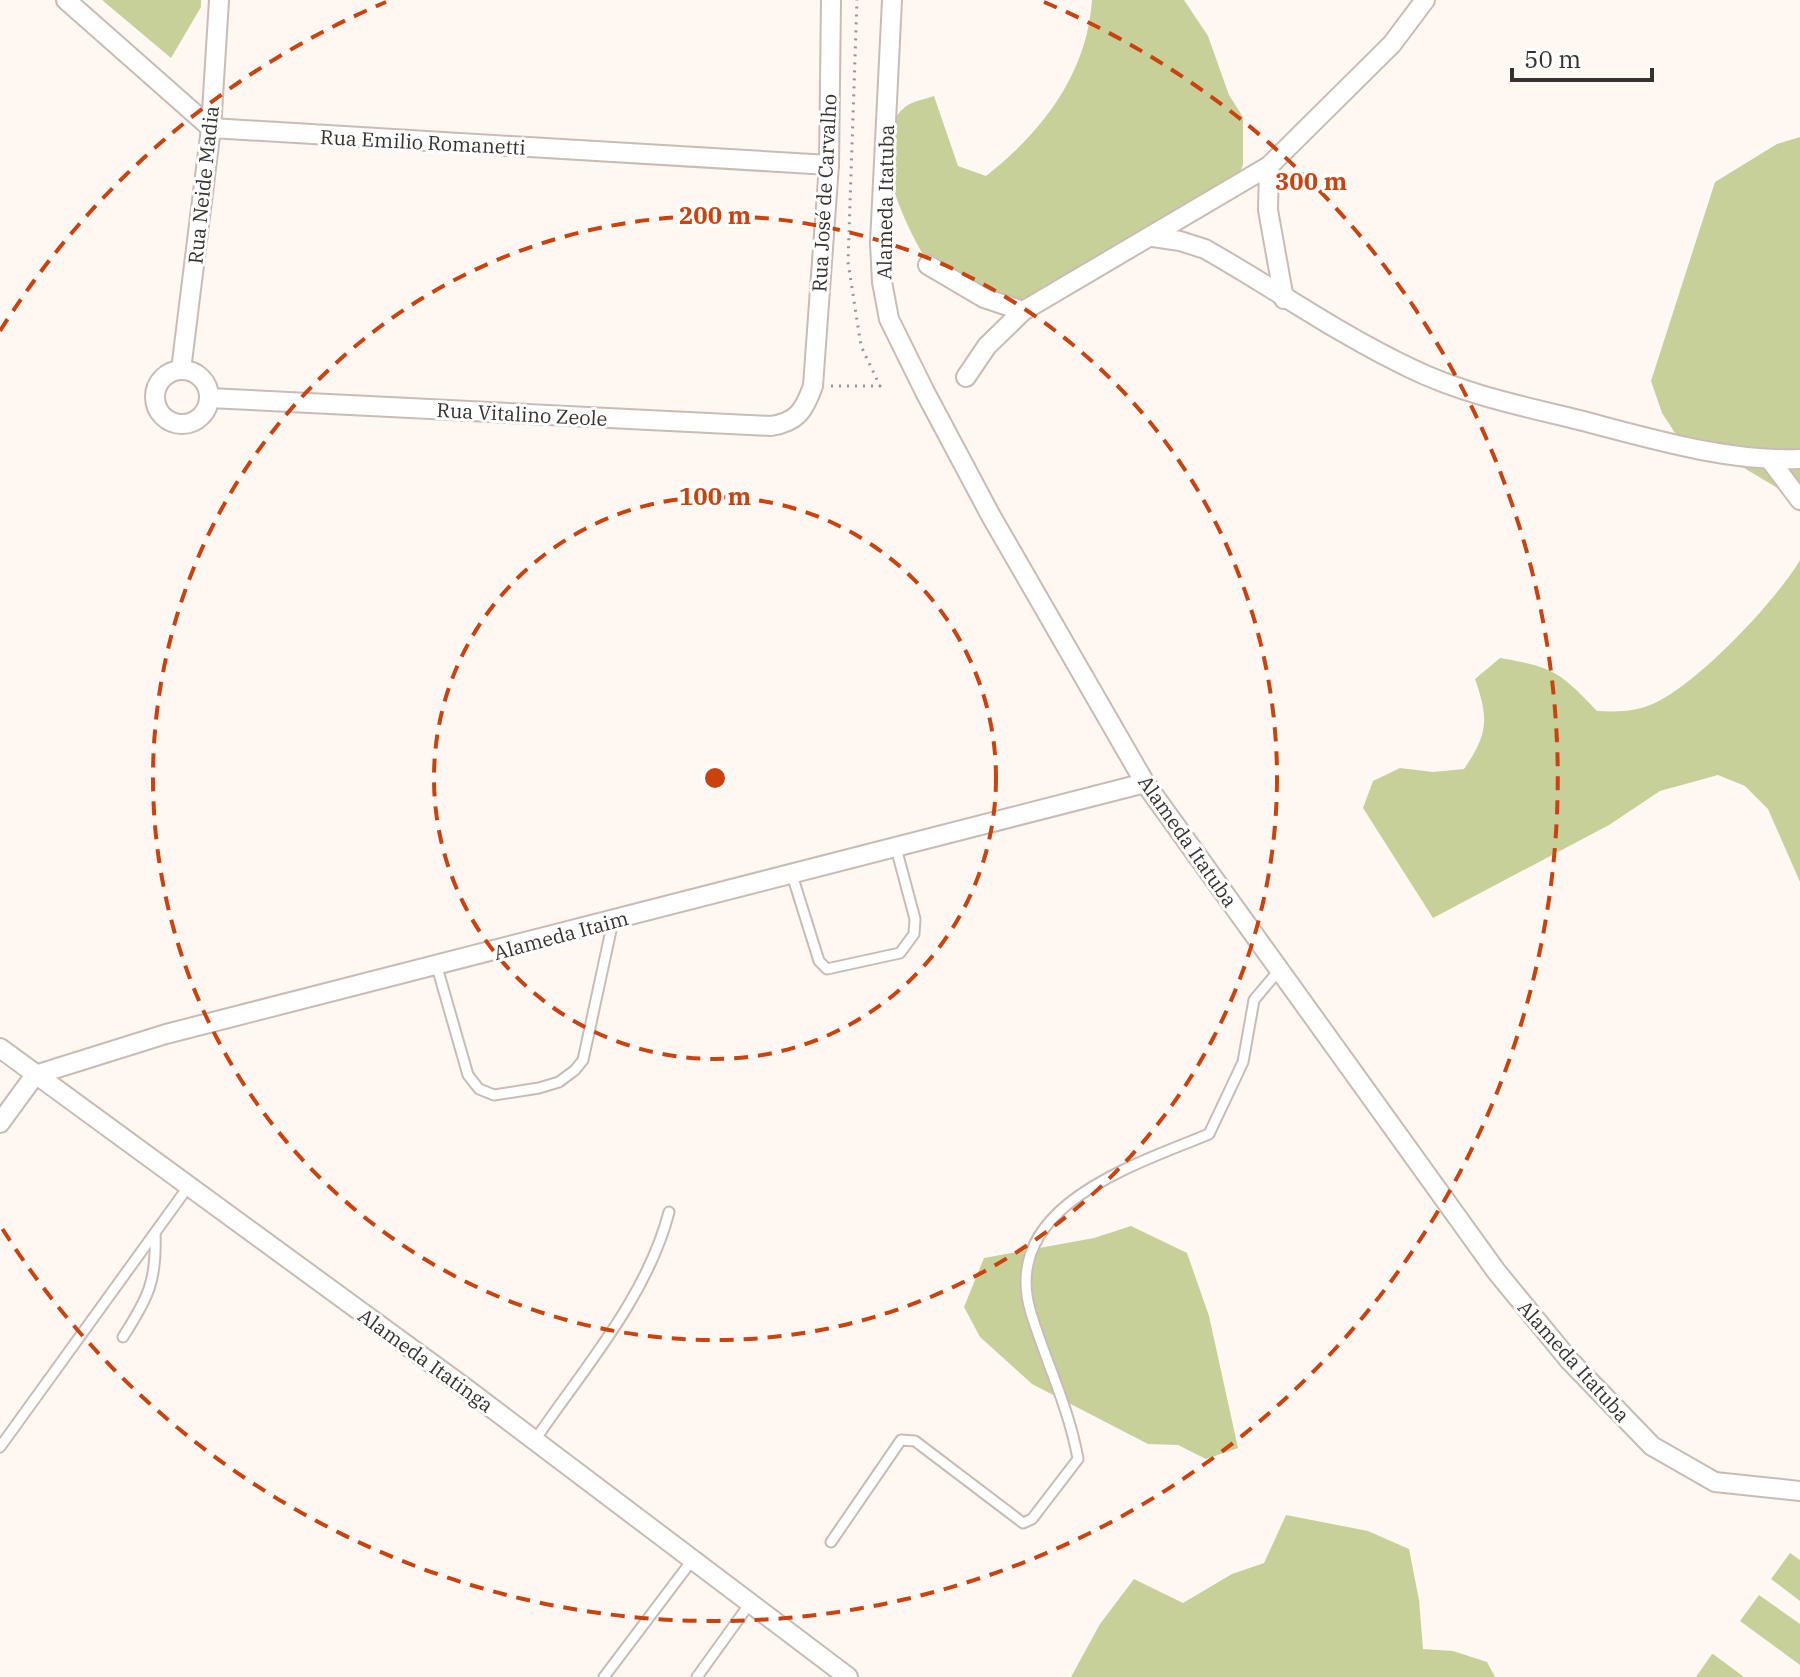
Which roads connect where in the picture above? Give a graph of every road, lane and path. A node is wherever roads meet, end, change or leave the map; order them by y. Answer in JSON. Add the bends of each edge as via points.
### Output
{"nodes":[{"id":1,"x":66,"y":0,"type":"edge"},
{"id":2,"x":219,"y":0,"type":"edge"},
{"id":3,"x":831,"y":0,"type":"edge"},
{"id":4,"x":857,"y":0,"type":"edge"},
{"id":5,"x":892,"y":0,"type":"edge"},
{"id":6,"x":1425,"y":0,"type":"edge"},
{"id":7,"x":211,"y":128,"type":"junction"},
{"id":8,"x":829,"y":165,"type":"junction"},
{"id":9,"x":1269,"y":166,"type":"junction"},
{"id":10,"x":1153,"y":237,"type":"junction"},
{"id":11,"x":928,"y":265,"type":"dead end"},
{"id":12,"x":1284,"y":299,"type":"junction"},
{"id":13,"x":1023,"y":311,"type":"junction"},
{"id":14,"x":181,"y":370,"type":"junction"},
{"id":15,"x":966,"y":377,"type":"dead end"},
{"id":16,"x":813,"y":386,"type":"junction"},
{"id":17,"x":209,"y":398,"type":"junction"},
{"id":18,"x":1800,"y":459,"type":"edge"},
{"id":19,"x":1770,"y":460,"type":"junction"},
{"id":20,"x":1800,"y":500,"type":"edge"},
{"id":21,"x":1145,"y":783,"type":"junction"},
{"id":22,"x":896,"y":848,"type":"junction"},
{"id":23,"x":792,"y":875,"type":"junction"},
{"id":24,"x":613,"y":921,"type":"junction"},
{"id":25,"x":437,"y":967,"type":"junction"},
{"id":26,"x":1280,"y":969,"type":"junction"},
{"id":27,"x":0,"y":1048,"type":"edge"},
{"id":28,"x":35,"y":1075,"type":"junction"},
{"id":29,"x":0,"y":1123,"type":"edge"},
{"id":30,"x":188,"y":1187,"type":"junction"},
{"id":31,"x":669,"y":1212,"type":"dead end"},
{"id":32,"x":155,"y":1233,"type":"junction"},
{"id":33,"x":123,"y":1337,"type":"dead end"},
{"id":34,"x":535,"y":1440,"type":"junction"},
{"id":35,"x":0,"y":1447,"type":"edge"},
{"id":36,"x":1800,"y":1491,"type":"edge"},
{"id":37,"x":831,"y":1542,"type":"dead end"},
{"id":38,"x":693,"y":1559,"type":"junction"},
{"id":39,"x":751,"y":1602,"type":"junction"},
{"id":40,"x":604,"y":1677,"type":"edge"},
{"id":41,"x":697,"y":1677,"type":"edge"},
{"id":42,"x":848,"y":1677,"type":"edge"}],
"edges":[{"from":1,"to":7,"type":"street"},
{"from":2,"to":7,"type":"street","name":"Rua Neide Madia"},
{"from":3,"to":8,"type":"street","name":"Rua José de Carvalho"},
{"from":4,"to":16,"type":"path","via":[[848,262],[861,346],[880,386]]},
{"from":5,"to":21,"type":"street","name":"Alameda Itatuba","via":[[880,243],[889,319],[991,516]]},
{"from":6,"to":9,"type":"street","via":[[1392,44]]},
{"from":7,"to":8,"type":"street","name":"Rua Emilio Romanetti"},
{"from":7,"to":14,"type":"street","name":"Rua Neide Madia"},
{"from":8,"to":16,"type":"street","name":"Rua José de Carvalho"},
{"from":9,"to":10,"type":"street"},
{"from":9,"to":12,"type":"street","via":[[1268,210]]},
{"from":10,"to":12,"type":"street","via":[[1205,249]]},
{"from":10,"to":13,"type":"street"},
{"from":11,"to":13,"type":"street","via":[[984,298]]},
{"from":12,"to":19,"type":"street","via":[[1413,370],[1477,394],[1647,437]]},
{"from":13,"to":15,"type":"street","via":[[987,346]]},
{"from":14,"to":17,"type":"street","via":[[205,381]]},
{"from":14,"to":17,"type":"street","via":[[165,376],[155,391],[162,416],[178,424],[196,420]]},
{"from":16,"to":17,"type":"street","name":"Rua Vitalino Zeole","via":[[801,413],[789,423],[771,426]]},
{"from":18,"to":19,"type":"street"},
{"from":19,"to":20,"type":"street"},
{"from":21,"to":22,"type":"street","name":"Alameda Itaim"},
{"from":21,"to":26,"type":"street","name":"Alameda Itatuba"},
{"from":22,"to":23,"type":"street","name":"Alameda Itaim"},
{"from":22,"to":23,"type":"lane","via":[[915,919],[914,934],[900,953],[827,969],[819,961]]},
{"from":23,"to":24,"type":"street","name":"Alameda Itaim"},
{"from":24,"to":25,"type":"street","name":"Alameda Itaim"},
{"from":24,"to":25,"type":"lane","via":[[583,1060],[559,1082],[539,1088],[494,1095],[479,1089],[468,1075]]},
{"from":25,"to":28,"type":"street","name":"Alameda Itaim","via":[[166,1034]]},
{"from":26,"to":36,"type":"street","name":"Alameda Itatuba","via":[[1496,1271],[1569,1360],[1652,1446],[1715,1482]]},
{"from":26,"to":37,"type":"lane","via":[[1254,1000],[1243,1062],[1209,1134],[1100,1180],[1039,1235],[1026,1270],[1030,1310],[1078,1459],[1032,1519],[1023,1523],[915,1441],[901,1440]]},
{"from":27,"to":28,"type":"street","name":"Alameda Itatinga"},
{"from":28,"to":29,"type":"street"},
{"from":28,"to":30,"type":"street","name":"Alameda Itatinga"},
{"from":30,"to":32,"type":"lane"},
{"from":30,"to":34,"type":"street","name":"Alameda Itatinga"},
{"from":31,"to":34,"type":"lane","via":[[660,1247],[638,1290]]},
{"from":32,"to":33,"type":"lane","via":[[149,1297]]},
{"from":32,"to":35,"type":"lane"},
{"from":34,"to":38,"type":"street","name":"Alameda Itatinga"},
{"from":38,"to":39,"type":"street","name":"Alameda Itatinga"},
{"from":38,"to":40,"type":"lane"},
{"from":39,"to":41,"type":"lane"},
{"from":39,"to":42,"type":"street","name":"Alameda Itatinga"}]}
